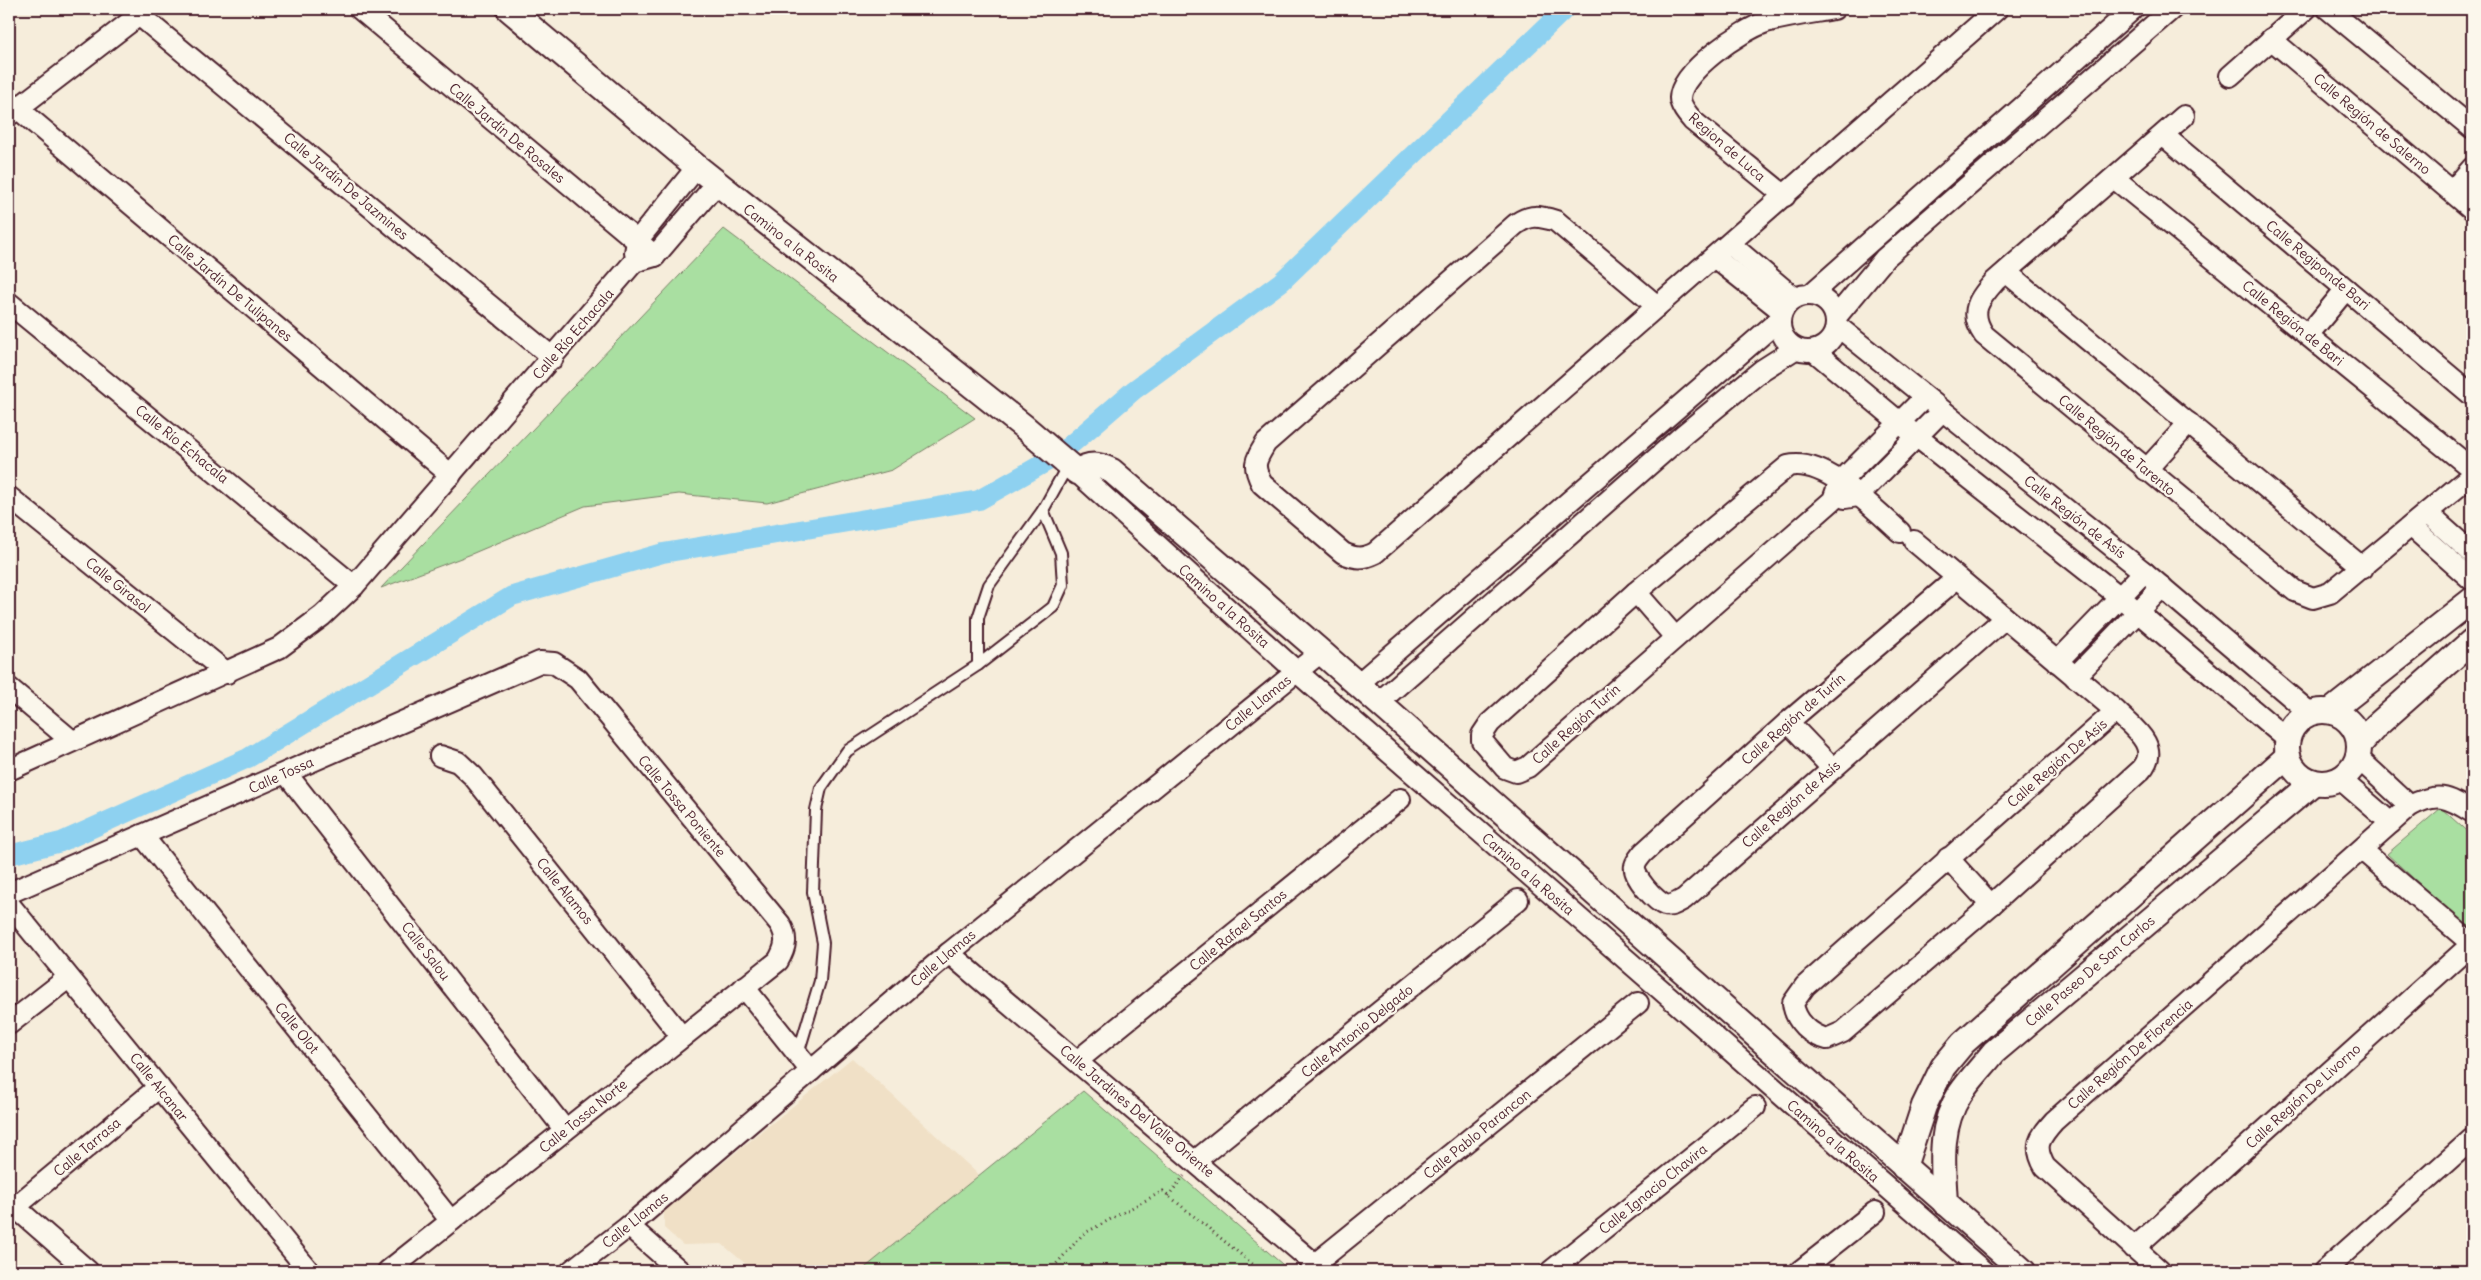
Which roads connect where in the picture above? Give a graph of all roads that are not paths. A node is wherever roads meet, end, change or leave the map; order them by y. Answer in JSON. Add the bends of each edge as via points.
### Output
{"nodes":[{"id":1,"x":360,"y":9,"type":"edge"},
{"id":2,"x":509,"y":9,"type":"edge"},
{"id":3,"x":1834,"y":9,"type":"edge"},
{"id":4,"x":1997,"y":9,"type":"edge"},
{"id":5,"x":2133,"y":9,"type":"edge"},
{"id":6,"x":2172,"y":9,"type":"edge"},
{"id":7,"x":2306,"y":9,"type":"edge"},
{"id":8,"x":2328,"y":9,"type":"edge"},
{"id":9,"x":143,"y":12,"type":"edge"},
{"id":10,"x":2271,"y":39,"type":"junction"},
{"id":11,"x":2069,"y":66,"type":"junction"},
{"id":12,"x":2230,"y":76,"type":"dead end"},
{"id":13,"x":2086,"y":84,"type":"junction"},
{"id":14,"x":12,"y":108,"type":"edge"},
{"id":15,"x":2184,"y":116,"type":"dead end"},
{"id":16,"x":2472,"y":128,"type":"edge"},
{"id":17,"x":2163,"y":135,"type":"junction"},
{"id":18,"x":697,"y":168,"type":"junction"},
{"id":19,"x":2472,"y":168,"type":"edge"},
{"id":20,"x":2114,"y":178,"type":"junction"},
{"id":21,"x":716,"y":183,"type":"junction"},
{"id":22,"x":2452,"y":192,"type":"junction"},
{"id":23,"x":1785,"y":196,"type":"junction"},
{"id":24,"x":2472,"y":209,"type":"edge"},
{"id":25,"x":637,"y":241,"type":"junction"},
{"id":26,"x":1730,"y":244,"type":"junction"},
{"id":27,"x":655,"y":256,"type":"junction"},
{"id":28,"x":1714,"y":257,"type":"junction"},
{"id":29,"x":634,"y":262,"type":"junction"},
{"id":30,"x":2006,"y":272,"type":"junction"},
{"id":31,"x":2346,"y":288,"type":"junction"},
{"id":32,"x":9,"y":302,"type":"edge"},
{"id":33,"x":1657,"y":306,"type":"junction"},
{"id":34,"x":1791,"y":306,"type":"junction"},
{"id":35,"x":1836,"y":321,"type":"junction"},
{"id":36,"x":2308,"y":335,"type":"junction"},
{"id":37,"x":1804,"y":350,"type":"junction"},
{"id":38,"x":553,"y":358,"type":"junction"},
{"id":39,"x":2472,"y":395,"type":"edge"},
{"id":40,"x":1925,"y":397,"type":"junction"},
{"id":41,"x":1942,"y":411,"type":"junction"},
{"id":42,"x":1900,"y":422,"type":"junction"},
{"id":43,"x":2189,"y":423,"type":"junction"},
{"id":44,"x":1916,"y":436,"type":"junction"},
{"id":45,"x":1068,"y":464,"type":"junction"},
{"id":46,"x":2472,"y":469,"type":"edge"},
{"id":47,"x":2146,"y":470,"type":"junction"},
{"id":48,"x":451,"y":475,"type":"junction"},
{"id":49,"x":2472,"y":475,"type":"edge"},
{"id":50,"x":1836,"y":491,"type":"junction"},
{"id":51,"x":1858,"y":496,"type":"junction"},
{"id":52,"x":9,"y":497,"type":"edge"},
{"id":53,"x":1573,"y":498,"type":"junction"},
{"id":54,"x":1043,"y":510,"type":"junction"},
{"id":55,"x":2427,"y":514,"type":"junction"},
{"id":56,"x":1590,"y":518,"type":"junction"},
{"id":57,"x":2412,"y":527,"type":"junction"},
{"id":58,"x":2472,"y":553,"type":"edge"},
{"id":59,"x":2363,"y":568,"type":"junction"},
{"id":60,"x":2144,"y":572,"type":"junction"},
{"id":61,"x":1957,"y":578,"type":"junction"},
{"id":62,"x":2472,"y":580,"type":"edge"},
{"id":63,"x":354,"y":586,"type":"junction"},
{"id":64,"x":2162,"y":587,"type":"junction"},
{"id":65,"x":1636,"y":592,"type":"junction"},
{"id":66,"x":2120,"y":597,"type":"junction"},
{"id":67,"x":2472,"y":600,"type":"edge"},
{"id":68,"x":2138,"y":612,"type":"junction"},
{"id":69,"x":2005,"y":618,"type":"junction"},
{"id":70,"x":1675,"y":637,"type":"junction"},
{"id":71,"x":2472,"y":641,"type":"edge"},
{"id":72,"x":1321,"y":652,"type":"junction"},
{"id":73,"x":2056,"y":662,"type":"junction"},
{"id":74,"x":554,"y":663,"type":"joint"},
{"id":75,"x":978,"y":665,"type":"junction"},
{"id":76,"x":1296,"y":671,"type":"junction"},
{"id":77,"x":227,"y":673,"type":"junction"},
{"id":78,"x":2075,"y":677,"type":"junction"},
{"id":79,"x":1358,"y":684,"type":"junction"},
{"id":80,"x":9,"y":688,"type":"edge"},
{"id":81,"x":1378,"y":703,"type":"junction"},
{"id":82,"x":2116,"y":711,"type":"junction"},
{"id":83,"x":2321,"y":712,"type":"junction"},
{"id":84,"x":1788,"y":722,"type":"junction"},
{"id":85,"x":72,"y":740,"type":"junction"},
{"id":86,"x":2287,"y":748,"type":"junction"},
{"id":87,"x":2359,"y":752,"type":"junction"},
{"id":88,"x":440,"y":756,"type":"dead end"},
{"id":89,"x":1832,"y":768,"type":"junction"},
{"id":90,"x":9,"y":770,"type":"edge"},
{"id":91,"x":286,"y":773,"type":"junction"},
{"id":92,"x":2340,"y":780,"type":"junction"},
{"id":93,"x":2313,"y":782,"type":"junction"},
{"id":94,"x":1400,"y":799,"type":"dead end"},
{"id":95,"x":2410,"y":806,"type":"junction"},
{"id":96,"x":2472,"y":812,"type":"edge"},
{"id":97,"x":2391,"y":824,"type":"junction"},
{"id":98,"x":142,"y":836,"type":"junction"},
{"id":99,"x":2362,"y":850,"type":"junction"},
{"id":100,"x":1948,"y":858,"type":"junction"},
{"id":101,"x":9,"y":893,"type":"edge"},
{"id":102,"x":1518,"y":900,"type":"dead end"},
{"id":103,"x":9,"y":904,"type":"edge"},
{"id":104,"x":1665,"y":905,"type":"joint"},
{"id":105,"x":1991,"y":905,"type":"junction"},
{"id":106,"x":2472,"y":944,"type":"edge"},
{"id":107,"x":949,"y":953,"type":"junction"},
{"id":108,"x":778,"y":961,"type":"joint"},
{"id":109,"x":68,"y":978,"type":"junction"},
{"id":110,"x":744,"y":987,"type":"junction"},
{"id":111,"x":1638,"y":1003,"type":"dead end"},
{"id":112,"x":9,"y":1024,"type":"edge"},
{"id":113,"x":682,"y":1037,"type":"junction"},
{"id":114,"x":798,"y":1054,"type":"junction"},
{"id":115,"x":1077,"y":1061,"type":"junction"},
{"id":116,"x":811,"y":1071,"type":"junction"},
{"id":117,"x":159,"y":1087,"type":"junction"},
{"id":118,"x":1755,"y":1107,"type":"dead end"},
{"id":119,"x":565,"y":1130,"type":"junction"},
{"id":120,"x":2472,"y":1139,"type":"edge"},
{"id":121,"x":1195,"y":1161,"type":"junction"},
{"id":122,"x":1904,"y":1167,"type":"junction"},
{"id":123,"x":1945,"y":1203,"type":"junction"},
{"id":124,"x":12,"y":1205,"type":"edge"},
{"id":125,"x":1875,"y":1212,"type":"dead end"},
{"id":126,"x":451,"y":1221,"type":"junction"},
{"id":127,"x":629,"y":1226,"type":"junction"},
{"id":128,"x":2134,"y":1248,"type":"junction"},
{"id":129,"x":1319,"y":1268,"type":"edge"},
{"id":130,"x":88,"y":1271,"type":"edge"},
{"id":131,"x":309,"y":1271,"type":"edge"},
{"id":132,"x":388,"y":1271,"type":"edge"},
{"id":133,"x":571,"y":1271,"type":"edge"},
{"id":134,"x":680,"y":1271,"type":"edge"},
{"id":135,"x":1551,"y":1271,"type":"edge"},
{"id":136,"x":1800,"y":1271,"type":"edge"},
{"id":137,"x":1983,"y":1271,"type":"edge"},
{"id":138,"x":2023,"y":1271,"type":"edge"},
{"id":139,"x":2160,"y":1271,"type":"edge"},
{"id":140,"x":2324,"y":1271,"type":"edge"}],
"edges":[{"from":1,"to":25,"type":"street","name":"Calle Jardín De Rosales"},
{"from":2,"to":18,"type":"street","name":"Camino a la Rosita"},
{"from":3,"to":23,"type":"street","name":"Region de Luca","via":[[1766,22],[1744,32],[1726,43],[1693,74],[1684,85],[1680,99],[1693,121]]},
{"from":4,"to":23,"type":"street"},
{"from":5,"to":11,"type":"street"},
{"from":6,"to":13,"type":"street"},
{"from":7,"to":10,"type":"street"},
{"from":8,"to":16,"type":"street"},
{"from":9,"to":14,"type":"street"},
{"from":9,"to":38,"type":"street","name":"Calle Jardín De Jazmines"},
{"from":10,"to":12,"type":"street"},
{"from":10,"to":22,"type":"street","name":"Calle Región de Salerno"},
{"from":11,"to":13,"type":"street"},
{"from":11,"to":34,"type":"street"},
{"from":13,"to":35,"type":"street","via":[[1885,258]]},
{"from":14,"to":48,"type":"street","name":"Calle Jardín De Tulipanes"},
{"from":15,"to":17,"type":"street","name":"Calle Región de Tarento"},
{"from":17,"to":20,"type":"street","name":"Calle Región de Tarento"},
{"from":17,"to":31,"type":"street","name":"Calle Regiponde Bari"},
{"from":18,"to":21,"type":"street","name":"Camino a la Rosita"},
{"from":18,"to":25,"type":"street"},
{"from":19,"to":22,"type":"street"},
{"from":20,"to":30,"type":"street","name":"Calle Región de Tarento"},
{"from":20,"to":36,"type":"street","name":"Calle Región de Bari"},
{"from":21,"to":27,"type":"street"},
{"from":21,"to":45,"type":"street","name":"Camino a la Rosita"},
{"from":22,"to":24,"type":"street","name":"Calle Región de Salerno"},
{"from":23,"to":26,"type":"street"},
{"from":25,"to":27,"type":"street","name":"Calle Jardín De Rosales"},
{"from":25,"to":29,"type":"street"},
{"from":26,"to":28,"type":"street"},
{"from":26,"to":34,"type":"street"},
{"from":27,"to":29,"type":"street"},
{"from":28,"to":33,"type":"street"},
{"from":28,"to":34,"type":"street"},
{"from":29,"to":38,"type":"street","name":"Calle Río Echacala"},
{"from":30,"to":43,"type":"street"},
{"from":30,"to":47,"type":"street","name":"Calle Región de Tarento","via":[[1978,303],[1975,316],[1984,335]]},
{"from":31,"to":36,"type":"street"},
{"from":31,"to":39,"type":"street","name":"Calle Regiponde Bari"},
{"from":32,"to":63,"type":"street","name":"Calle Río Echacala"},
{"from":33,"to":33,"type":"street","via":[[1556,221],[1538,215],[1527,217],[1266,444],[1256,458],[1254,470],[1262,484],[1343,553],[1363,559],[1376,553]]},
{"from":34,"to":35,"type":"street","via":[[1827,302]]},
{"from":34,"to":37,"type":"street","via":[[1780,331],[1786,342]]},
{"from":34,"to":53,"type":"street"},
{"from":35,"to":37,"type":"street","via":[[1829,341]]},
{"from":35,"to":40,"type":"street","name":"Calle Región de Asís"},
{"from":36,"to":46,"type":"street","name":"Calle Región de Bari"},
{"from":37,"to":42,"type":"street"},
{"from":37,"to":56,"type":"street","via":[[1762,370]]},
{"from":38,"to":48,"type":"street","name":"Calle Río Echacala"},
{"from":40,"to":41,"type":"street","name":"Calle Región de Asís"},
{"from":40,"to":42,"type":"street","name":"Calle Región Turín"},
{"from":41,"to":44,"type":"street"},
{"from":41,"to":60,"type":"street","name":"Calle Región de Asís"},
{"from":42,"to":44,"type":"street"},
{"from":42,"to":50,"type":"street","name":"Calle Región Turín"},
{"from":43,"to":47,"type":"street"},
{"from":43,"to":59,"type":"street"},
{"from":44,"to":51,"type":"street"},
{"from":44,"to":66,"type":"street"},
{"from":45,"to":54,"type":"lane"},
{"from":45,"to":72,"type":"street","name":"Camino a la Rosita","via":[[1093,464],[1112,471]]},
{"from":45,"to":76,"type":"street","name":"Camino a la Rosita"},
{"from":47,"to":59,"type":"street","name":"Calle Región de Tarento","via":[[2295,591],[2313,598],[2330,594]]},
{"from":48,"to":63,"type":"street","name":"Calle Río Echacala"},
{"from":49,"to":55,"type":"street"},
{"from":50,"to":51,"type":"street"},
{"from":50,"to":65,"type":"street","name":"Calle Región Turín","via":[[1818,470],[1798,464],[1788,466]]},
{"from":50,"to":70,"type":"street","name":"Calle Región Turín"},
{"from":51,"to":61,"type":"street","name":"Calle Región de Asís"},
{"from":52,"to":77,"type":"street","name":"Calle Girasol"},
{"from":53,"to":56,"type":"street"},
{"from":53,"to":79,"type":"street"},
{"from":54,"to":75,"type":"lane","via":[[989,586],[978,618]]},
{"from":54,"to":75,"type":"lane","via":[[1061,553],[1063,585],[1053,607]]},
{"from":55,"to":57,"type":"street"},
{"from":55,"to":58,"type":"street"},
{"from":56,"to":81,"type":"street"},
{"from":57,"to":59,"type":"street"},
{"from":57,"to":62,"type":"street"},
{"from":60,"to":64,"type":"street","name":"Calle Región de Asís"},
{"from":60,"to":66,"type":"street"},
{"from":61,"to":69,"type":"street","name":"Calle Región de Asís"},
{"from":61,"to":84,"type":"street","name":"Calle Región de Turín"},
{"from":63,"to":77,"type":"street","name":"Calle Río Echacala","via":[[322,616],[279,648]]},
{"from":64,"to":68,"type":"street"},
{"from":64,"to":83,"type":"street","name":"Calle Región de Asís"},
{"from":65,"to":70,"type":"street"},
{"from":65,"to":70,"type":"street","name":"Calle Región Turín","via":[[1490,723],[1482,741],[1504,768],[1522,771]]},
{"from":66,"to":68,"type":"street"},
{"from":66,"to":73,"type":"street"},
{"from":67,"to":83,"type":"street"},
{"from":68,"to":78,"type":"street"},
{"from":68,"to":86,"type":"street"},
{"from":69,"to":73,"type":"street","name":"Calle Región de Asís"},
{"from":69,"to":89,"type":"street","name":"Calle Región de Asís"},
{"from":71,"to":87,"type":"street","via":[[2376,726]]},
{"from":72,"to":76,"type":"street","name":"Calle Llamas"},
{"from":72,"to":79,"type":"street","name":"Camino a la Rosita"},
{"from":73,"to":78,"type":"street","name":"Calle Región de Asís"},
{"from":74,"to":91,"type":"street","name":"Calle Tossa","via":[[540,662]]},
{"from":74,"to":108,"type":"street","name":"Calle Tossa Poniente","via":[[578,679],[780,924],[786,934],[786,948]]},
{"from":75,"to":114,"type":"lane","via":[[847,751],[821,788],[816,810],[813,892],[824,943],[820,981]]},
{"from":76,"to":107,"type":"street","name":"Calle Llamas"},
{"from":76,"to":137,"type":"street","name":"Camino a la Rosita"},
{"from":77,"to":85,"type":"street","name":"Calle Río Echacala"},
{"from":78,"to":82,"type":"street","name":"Calle Región de Asís"},
{"from":79,"to":81,"type":"street","name":"Camino a la Rosita"},
{"from":80,"to":85,"type":"street"},
{"from":81,"to":122,"type":"street","name":"Camino a la Rosita"},
{"from":82,"to":100,"type":"street","name":"Calle Región De Asís"},
{"from":82,"to":105,"type":"street","name":"Calle Región De Asís","via":[[2147,744],[2150,753],[2147,763]]},
{"from":83,"to":86,"type":"street","via":[[2300,719],[2292,728]]},
{"from":83,"to":87,"type":"street","via":[[2342,716],[2351,724]]},
{"from":84,"to":89,"type":"street"},
{"from":84,"to":104,"type":"street","name":"Calle Región de Turín","via":[[1643,853],[1635,866],[1638,880]]},
{"from":85,"to":90,"type":"street","name":"Calle Río Echacala"},
{"from":86,"to":93,"type":"street","via":[[2293,768]]},
{"from":86,"to":122,"type":"street","name":"Calle Paseo De San Carlos","via":[[1963,1044],[1943,1067],[1924,1106]]},
{"from":87,"to":92,"type":"street","via":[[2354,766]]},
{"from":87,"to":95,"type":"street"},
{"from":88,"to":113,"type":"street","name":"Calle Alamos","via":[[458,762],[473,776]]},
{"from":89,"to":104,"type":"street","name":"Calle Región de Asís","via":[[1684,899],[1674,905]]},
{"from":91,"to":98,"type":"street","name":"Calle Tossa"},
{"from":91,"to":119,"type":"street","name":"Calle Salou"},
{"from":92,"to":93,"type":"street","via":[[2327,784]]},
{"from":92,"to":97,"type":"street"},
{"from":93,"to":123,"type":"street","name":"Calle Paseo De San Carlos","via":[[1994,1052],[1960,1094],[1947,1121],[1942,1148]]},
{"from":94,"to":115,"type":"street","name":"Calle Rafael Santos"},
{"from":95,"to":96,"type":"street","name":"Calle Región De Florencia","via":[[2426,797],[2440,796]]},
{"from":95,"to":97,"type":"street","name":"Calle Región De Florencia"},
{"from":97,"to":99,"type":"street","name":"Calle Región De Florencia"},
{"from":98,"to":101,"type":"street","name":"Calle Tossa"},
{"from":98,"to":126,"type":"street","name":"Calle Olot"},
{"from":99,"to":106,"type":"street"},
{"from":99,"to":128,"type":"street","name":"Calle Región De Florencia","via":[[2043,1134],[2038,1144],[2045,1167]]},
{"from":100,"to":105,"type":"street"},
{"from":100,"to":105,"type":"street","name":"Calle Región De Asís","via":[[1798,995],[1793,1003],[1794,1011],[1811,1033],[1827,1039],[1843,1032]]},
{"from":102,"to":121,"type":"street","name":"Calle Antonio Delgado"},
{"from":103,"to":109,"type":"street","name":"Calle Alcanar"},
{"from":106,"to":128,"type":"street","name":"Calle Región De Livorno"},
{"from":107,"to":115,"type":"street","name":"Calle Jardines Del Valle Oriente"},
{"from":107,"to":116,"type":"street","name":"Calle Llamas"},
{"from":108,"to":110,"type":"street","name":"Calle Tossa Norte"},
{"from":109,"to":112,"type":"street"},
{"from":109,"to":117,"type":"street","name":"Calle Alcanar"},
{"from":110,"to":113,"type":"street","name":"Calle Tossa Norte"},
{"from":110,"to":114,"type":"street"},
{"from":111,"to":129,"type":"street","name":"Calle Pablo Parancon"},
{"from":113,"to":119,"type":"street","name":"Calle Tossa Norte"},
{"from":114,"to":116,"type":"street"},
{"from":115,"to":121,"type":"street","name":"Calle Jardines Del Valle Oriente"},
{"from":116,"to":127,"type":"street","name":"Calle Llamas"},
{"from":117,"to":124,"type":"street","name":"Calle Tarrasa"},
{"from":117,"to":131,"type":"street","name":"Calle Alcanar"},
{"from":118,"to":135,"type":"street","name":"Calle Ignacio Chavira"},
{"from":119,"to":126,"type":"street","name":"Calle Tossa Norte"},
{"from":120,"to":140,"type":"street"},
{"from":121,"to":129,"type":"street","name":"Calle Jardines Del Valle Oriente"},
{"from":122,"to":123,"type":"street","name":"Camino a la Rosita"},
{"from":123,"to":138,"type":"street"},
{"from":124,"to":130,"type":"street"},
{"from":125,"to":136,"type":"street"},
{"from":126,"to":132,"type":"street","name":"Calle Tossa Norte"},
{"from":127,"to":133,"type":"street","name":"Calle Llamas"},
{"from":127,"to":134,"type":"street"},
{"from":128,"to":139,"type":"street","name":"Calle Región De Florencia"}]}
